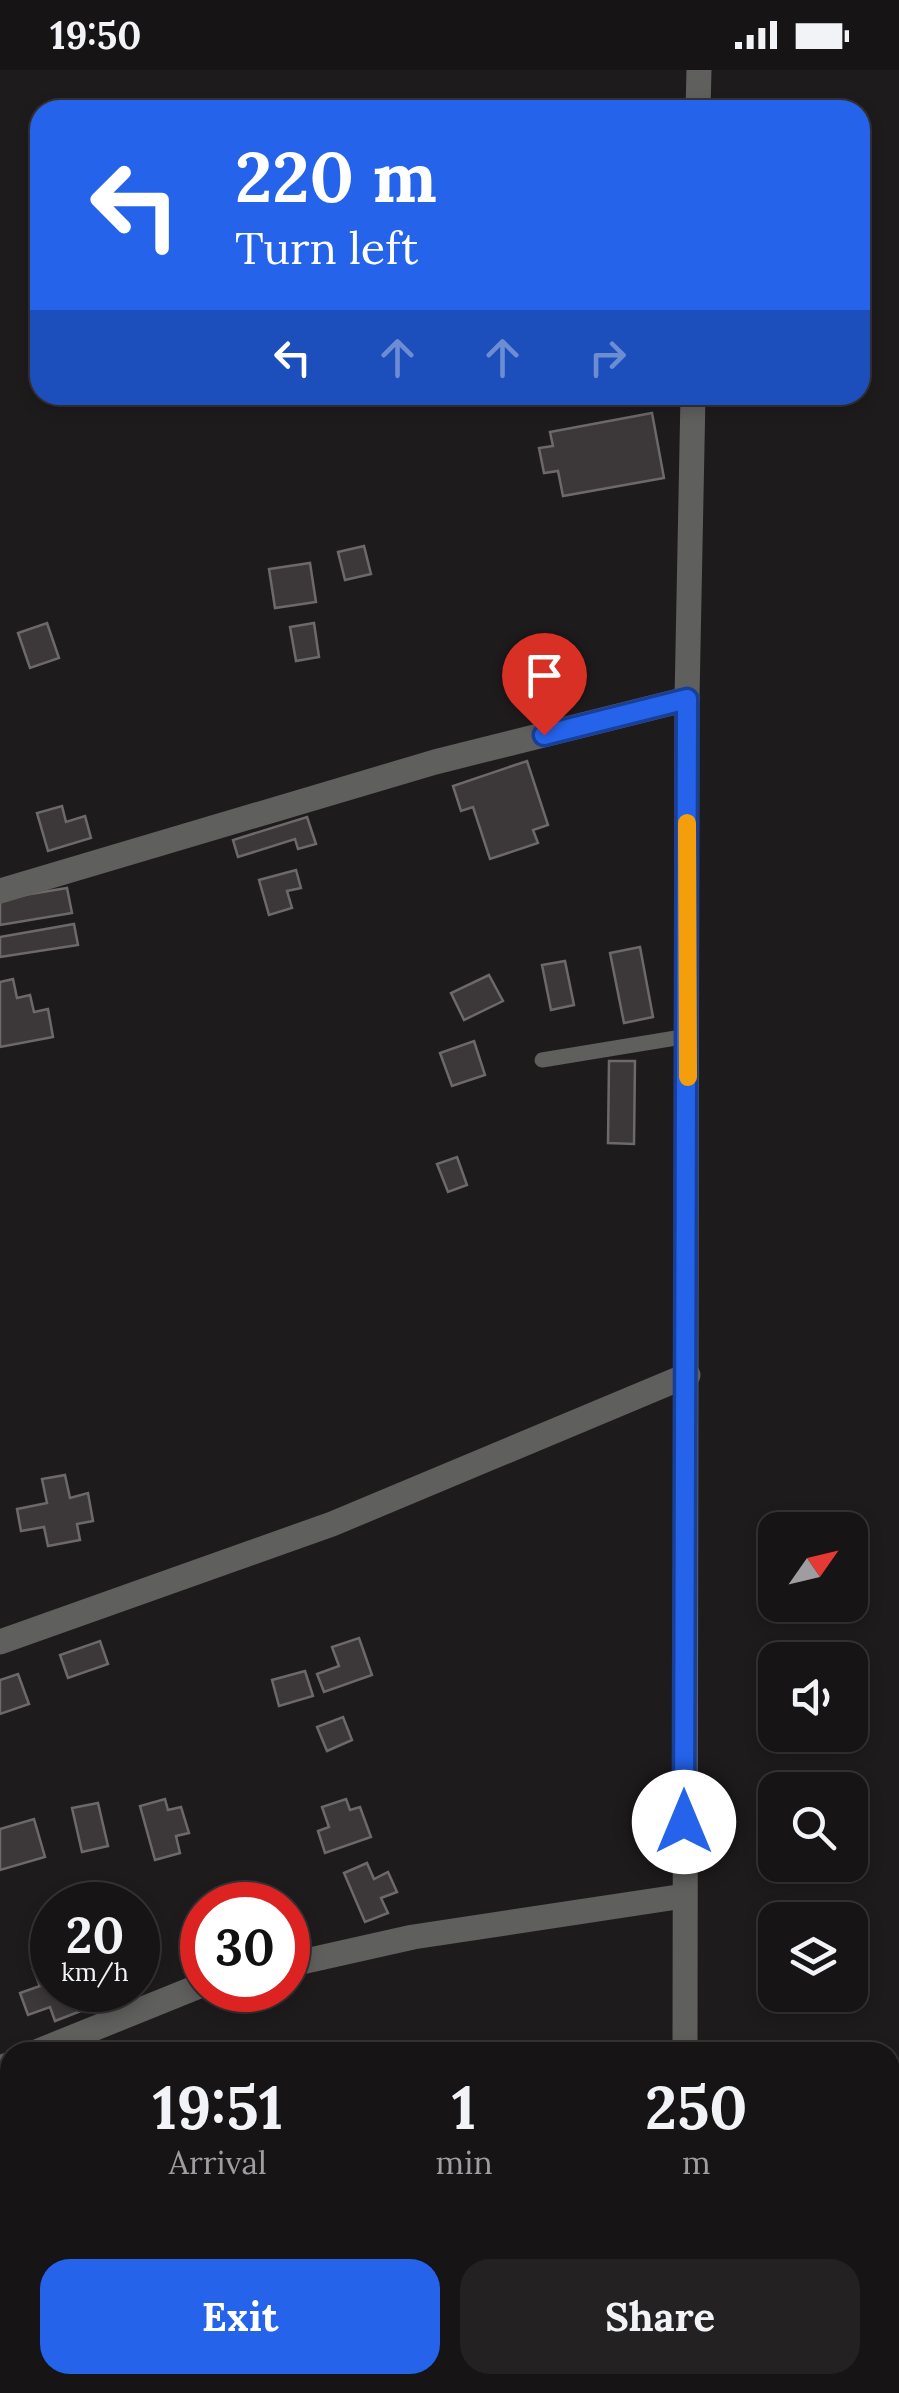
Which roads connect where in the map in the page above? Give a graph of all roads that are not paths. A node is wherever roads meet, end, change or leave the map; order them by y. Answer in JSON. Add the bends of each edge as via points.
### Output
{"nodes":[{"id":1,"x":699,"y":70,"type":"edge"},
{"id":2,"x":698,"y":100,"type":"edge"},
{"id":3,"x":693,"y":405,"type":"edge"},
{"id":4,"x":687,"y":699,"type":"junction"},
{"id":5,"x":0,"y":892,"type":"edge"},
{"id":6,"x":688,"y":1036,"type":"junction"},
{"id":7,"x":542,"y":1060,"type":"dead end"},
{"id":8,"x":688,"y":1375,"type":"junction"},
{"id":9,"x":0,"y":1642,"type":"edge"},
{"id":10,"x":684,"y":1896,"type":"junction"},
{"id":11,"x":310,"y":1960,"type":"edge"},
{"id":12,"x":180,"y":1994,"type":"edge"},
{"id":13,"x":61,"y":2042,"type":"edge"},
{"id":14,"x":685,"y":2042,"type":"edge"}],
"edges":[{"from":1,"to":2,"type":"street"},
{"from":3,"to":4,"type":"street"},
{"from":4,"to":5,"type":"street","via":[[435,762]]},
{"from":4,"to":6,"type":"street"},
{"from":6,"to":7,"type":"lane"},
{"from":6,"to":8,"type":"street"},
{"from":8,"to":9,"type":"street","via":[[332,1524]]},
{"from":8,"to":10,"type":"street"},
{"from":10,"to":11,"type":"street","via":[[413,1936]]},
{"from":10,"to":14,"type":"street"},
{"from":12,"to":13,"type":"street"}]}
